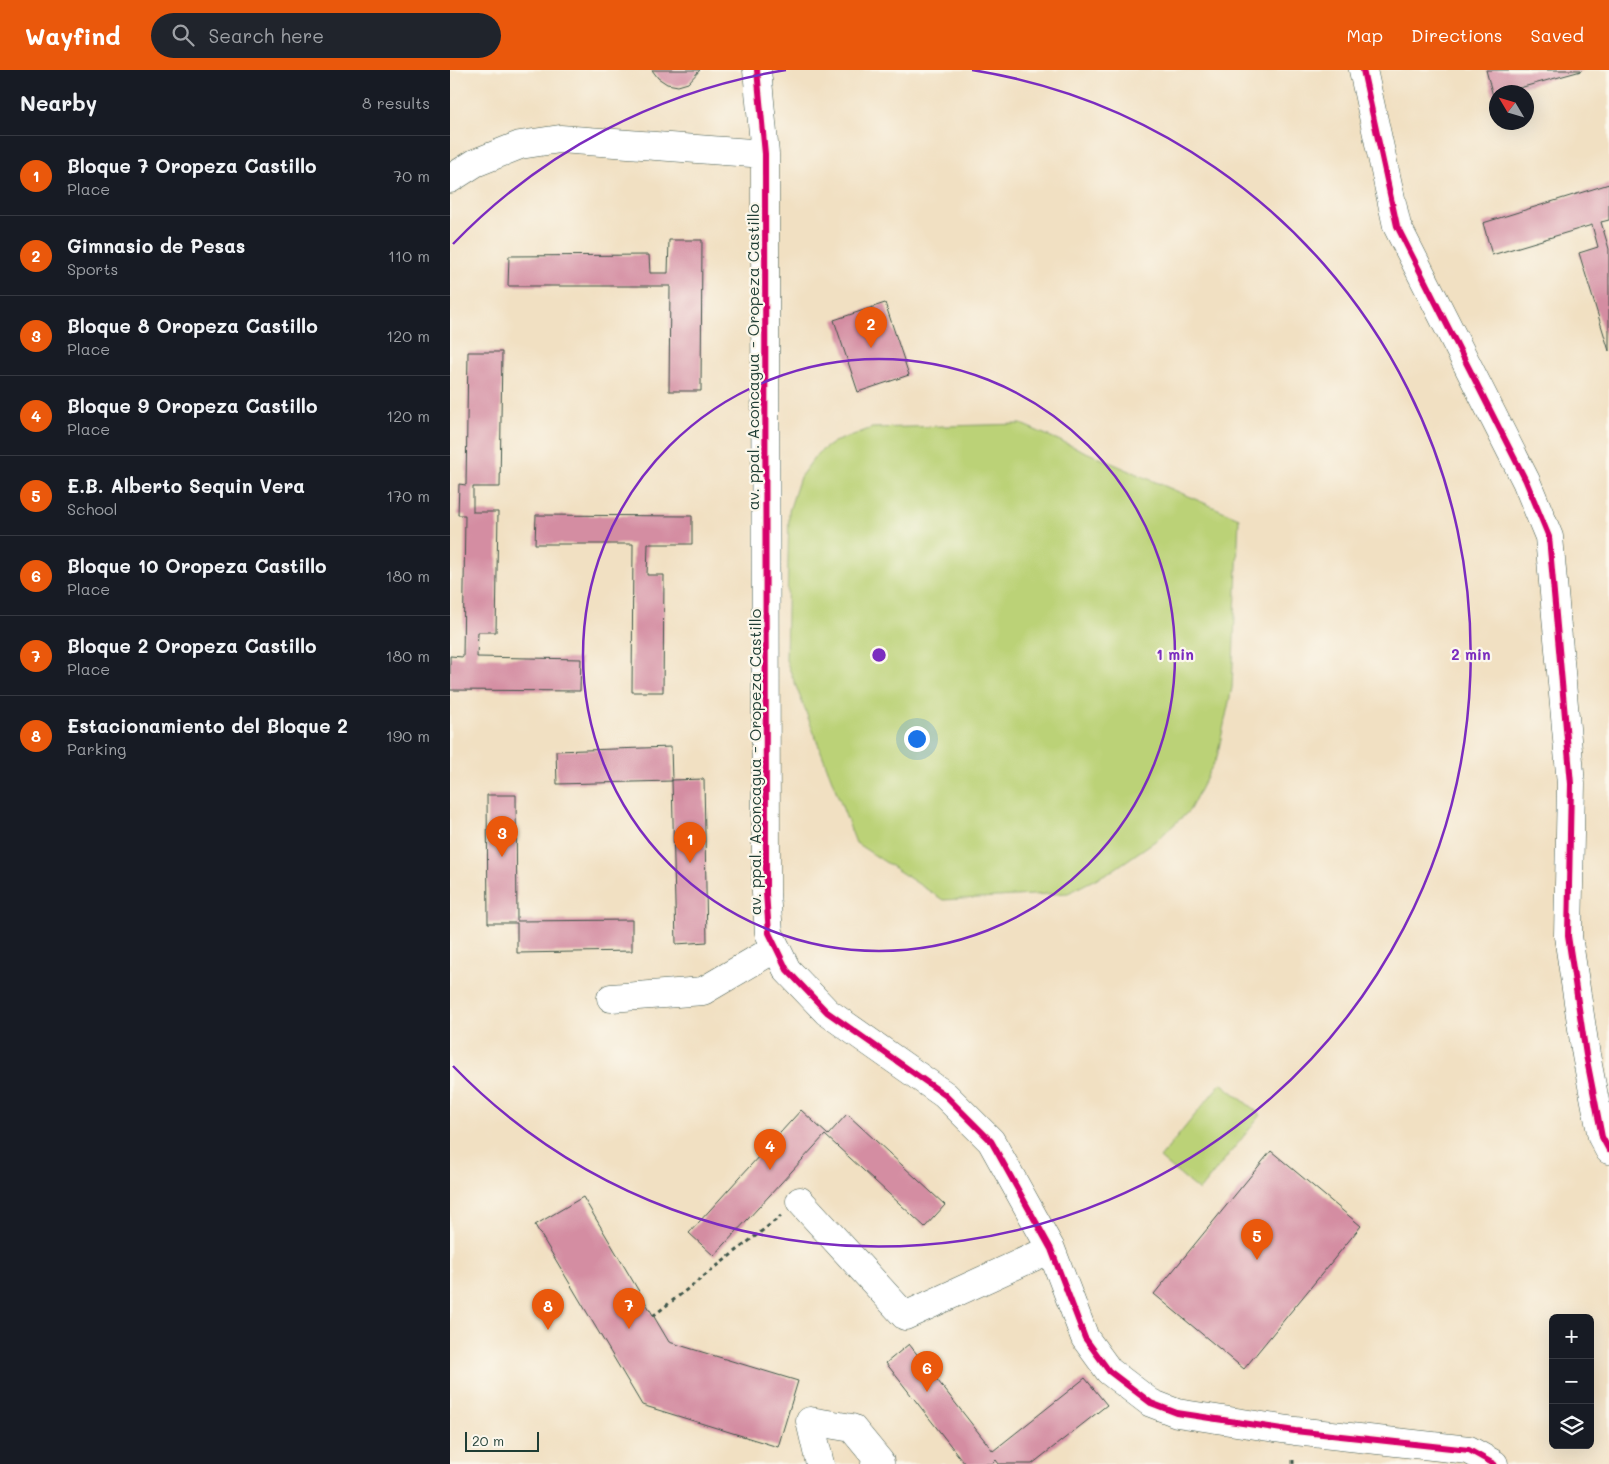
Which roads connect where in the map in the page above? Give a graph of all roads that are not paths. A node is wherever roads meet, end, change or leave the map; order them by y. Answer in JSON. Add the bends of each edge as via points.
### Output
{"nodes":[{"id":1,"x":757,"y":70,"type":"edge"},
{"id":2,"x":1363,"y":70,"type":"edge"},
{"id":3,"x":765,"y":154,"type":"junction"},
{"id":4,"x":450,"y":179,"type":"edge"},
{"id":5,"x":776,"y":948,"type":"junction"},
{"id":6,"x":611,"y":998,"type":"dead end"},
{"id":7,"x":1609,"y":1150,"type":"edge"},
{"id":8,"x":800,"y":1201,"type":"road end"},
{"id":9,"x":1051,"y":1249,"type":"junction"},
{"id":10,"x":820,"y":1464,"type":"edge"},
{"id":11,"x":875,"y":1464,"type":"edge"},
{"id":12,"x":1494,"y":1464,"type":"edge"}],
"edges":[{"from":1,"to":3,"type":"street","name":"av. ppal. Aconcagua - Oropeza Castillo"},
{"from":2,"to":7,"type":"street","via":[[1397,226],[1526,480],[1548,537],[1571,784],[1568,936],[1586,1056],[1602,1137]]},
{"from":3,"to":4,"type":"street","via":[[560,139],[520,145],[475,163]]},
{"from":3,"to":5,"type":"street","name":"av. ppal. Aconcagua - Oropeza Castillo","via":[[766,893],[769,933]]},
{"from":5,"to":6,"type":"street","via":[[703,991]]},
{"from":5,"to":9,"type":"street","name":"av. ppal. Aconcagua - Oropeza Castillo","via":[[787,970],[827,1012],[945,1096],[990,1141]]},
{"from":8,"to":9,"type":"street","via":[[905,1316]]},
{"from":9,"to":12,"type":"street","name":"av. ppal. Aconcagua - Oropeza Castillo","via":[[1085,1338],[1109,1371],[1151,1404],[1177,1413],[1267,1427],[1469,1450]]},
{"from":10,"to":11,"type":"street","via":[[810,1421],[852,1428],[880,1462]]}]}
